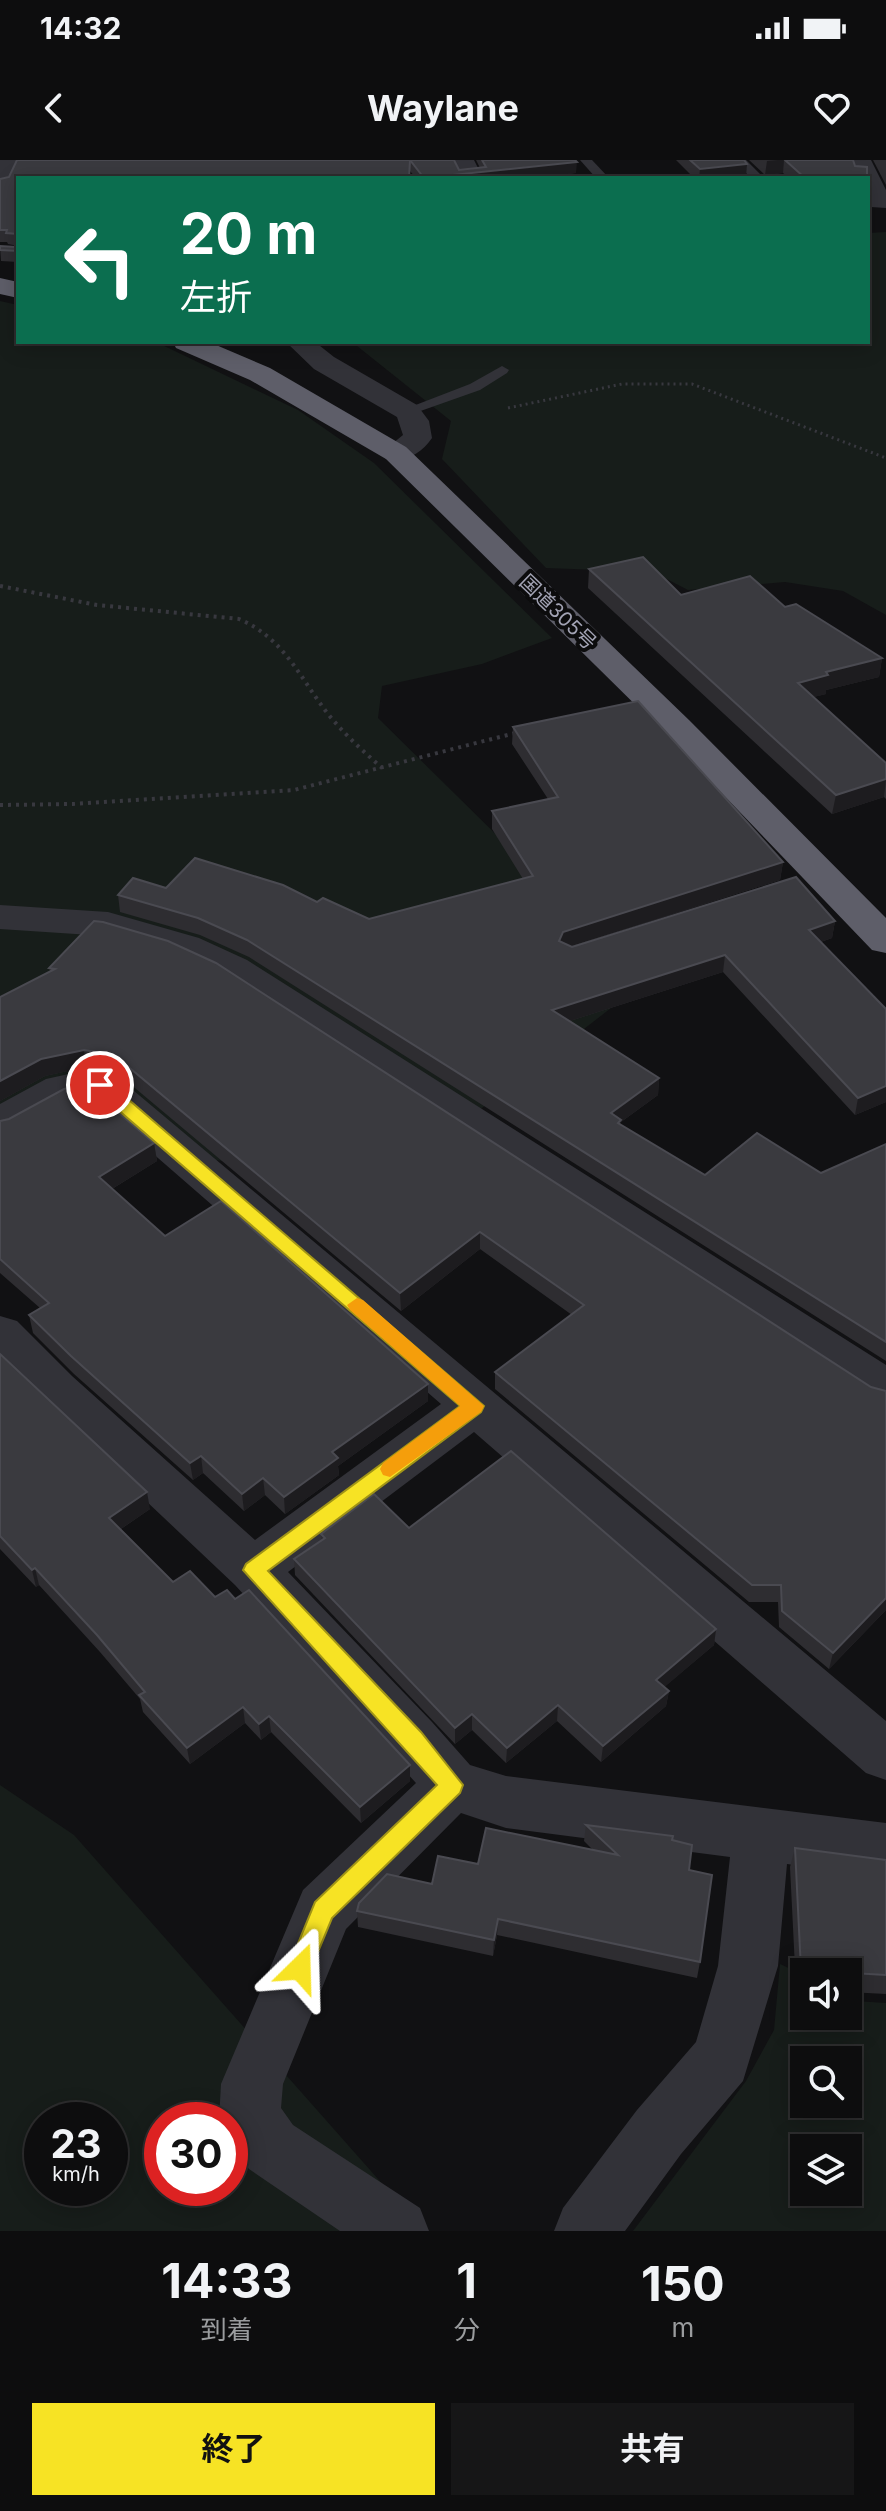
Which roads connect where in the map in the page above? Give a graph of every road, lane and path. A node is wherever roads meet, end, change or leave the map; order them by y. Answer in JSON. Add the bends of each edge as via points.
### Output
{"nodes":[{"id":1,"x":11,"y":160,"type":"edge"},
{"id":2,"x":586,"y":160,"type":"edge"},
{"id":3,"x":739,"y":160,"type":"edge"},
{"id":4,"x":601,"y":176,"type":"edge"},
{"id":5,"x":756,"y":176,"type":"edge"},
{"id":6,"x":0,"y":182,"type":"edge"},
{"id":7,"x":191,"y":344,"type":"edge"},
{"id":8,"x":301,"y":344,"type":"edge"},
{"id":9,"x":502,"y":370,"type":"dead end"},
{"id":10,"x":500,"y":410,"type":"dead end"},
{"id":11,"x":407,"y":411,"type":"junction"},
{"id":12,"x":396,"y":453,"type":"junction"},
{"id":13,"x":886,"y":458,"type":"edge"},
{"id":14,"x":0,"y":586,"type":"edge"},
{"id":15,"x":526,"y":730,"type":"edge"},
{"id":16,"x":382,"y":769,"type":"junction"},
{"id":17,"x":0,"y":805,"type":"edge"},
{"id":18,"x":0,"y":917,"type":"edge"},
{"id":19,"x":886,"y":941,"type":"edge"},
{"id":20,"x":0,"y":1123,"type":"edge"},
{"id":21,"x":0,"y":1334,"type":"edge"},
{"id":22,"x":886,"y":1389,"type":"edge"},
{"id":23,"x":474,"y":1406,"type":"junction"},
{"id":24,"x":253,"y":1570,"type":"junction"},
{"id":25,"x":886,"y":1755,"type":"edge"},
{"id":26,"x":452,"y":1785,"type":"junction"},
{"id":27,"x":761,"y":1833,"type":"junction"},
{"id":28,"x":886,"y":1850,"type":"edge"},
{"id":29,"x":397,"y":2231,"type":"edge"},
{"id":30,"x":586,"y":2231,"type":"edge"}],
"edges":[{"from":1,"to":6,"type":"street"},
{"from":2,"to":4,"type":"lane"},
{"from":3,"to":5,"type":"lane"},
{"from":7,"to":12,"type":"highway","name":"国道305号","via":[[260,374]]},
{"from":8,"to":11,"type":"street"},
{"from":9,"to":11,"type":"lane","via":[[475,387]]},
{"from":10,"to":13,"type":"path","via":[[611,385],[692,384]]},
{"from":11,"to":12,"type":"street","via":[[418,438]]},
{"from":12,"to":19,"type":"highway","name":"国道305号","via":[[677,727],[813,878]]},
{"from":14,"to":16,"type":"path","via":[[97,605],[261,625],[325,709]]},
{"from":15,"to":16,"type":"path"},
{"from":16,"to":17,"type":"path","via":[[294,790]]},
{"from":18,"to":22,"type":"street","via":[[108,924],[185,947],[233,969]]},
{"from":20,"to":23,"type":"street","via":[[71,1085],[100,1085]]},
{"from":21,"to":24,"type":"street"},
{"from":23,"to":24,"type":"street"},
{"from":23,"to":25,"type":"street"},
{"from":24,"to":26,"type":"street"},
{"from":26,"to":27,"type":"street","via":[[506,1802]]},
{"from":26,"to":29,"type":"street","via":[[324,1910],[252,2084],[249,2117],[271,2147]]},
{"from":27,"to":28,"type":"street"},
{"from":27,"to":30,"type":"street","via":[[748,1966],[721,2059]]}]}
